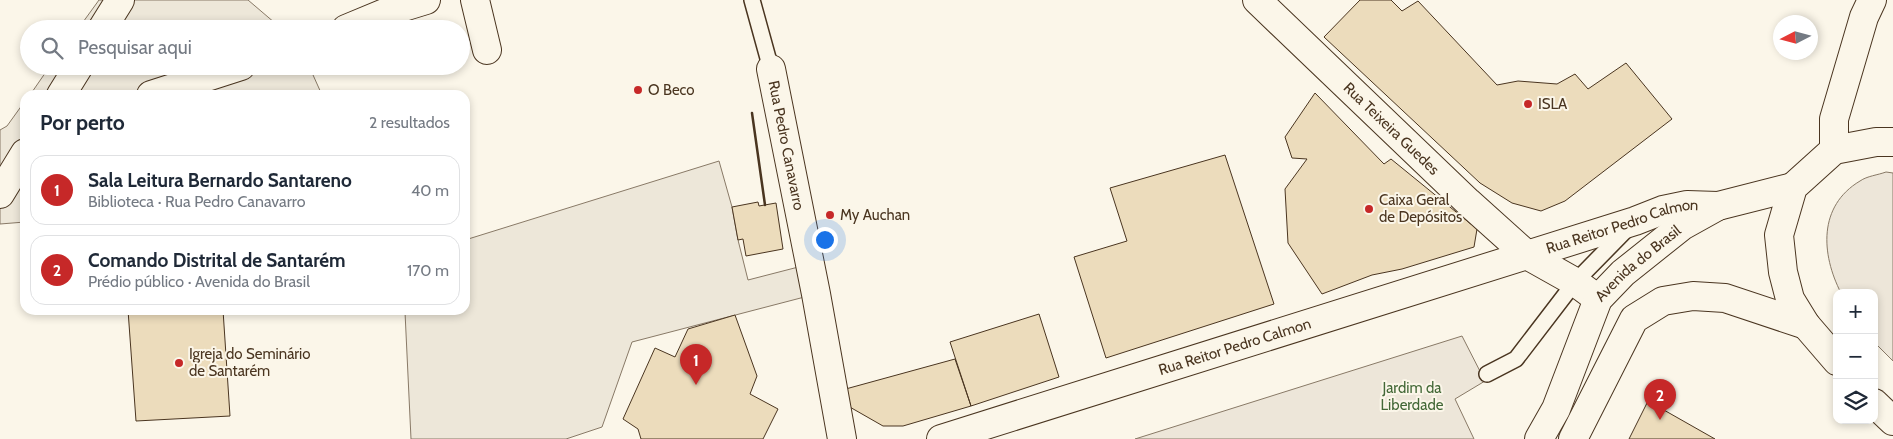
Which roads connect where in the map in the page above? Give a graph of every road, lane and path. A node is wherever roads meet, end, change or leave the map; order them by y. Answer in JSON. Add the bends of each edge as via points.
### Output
{"nodes":[{"id":1,"x":120,"y":0,"type":"edge"},
{"id":2,"x":426,"y":0,"type":"edge"},
{"id":3,"x":475,"y":0,"type":"edge"},
{"id":4,"x":752,"y":0,"type":"edge"},
{"id":5,"x":1257,"y":0,"type":"edge"},
{"id":6,"x":1872,"y":0,"type":"edge"},
{"id":7,"x":108,"y":20,"type":"edge"},
{"id":8,"x":368,"y":20,"type":"edge"},
{"id":9,"x":487,"y":50,"type":"dead end"},
{"id":10,"x":771,"y":69,"type":"joint"},
{"id":11,"x":73,"y":75,"type":"edge"},
{"id":12,"x":213,"y":75,"type":"edge"},
{"id":13,"x":64,"y":90,"type":"edge"},
{"id":14,"x":166,"y":90,"type":"edge"},
{"id":15,"x":1893,"y":142,"type":"edge"},
{"id":16,"x":1834,"y":150,"type":"junction"},
{"id":17,"x":20,"y":161,"type":"edge"},
{"id":18,"x":20,"y":186,"type":"edge"},
{"id":19,"x":1793,"y":186,"type":"junction"},
{"id":20,"x":0,"y":194,"type":"edge"},
{"id":21,"x":0,"y":202,"type":"edge"},
{"id":22,"x":1718,"y":206,"type":"junction"},
{"id":23,"x":1634,"y":221,"type":"junction"},
{"id":24,"x":1527,"y":255,"type":"junction"},
{"id":25,"x":1575,"y":282,"type":"junction"},
{"id":26,"x":1598,"y":299,"type":"junction"},
{"id":27,"x":1806,"y":325,"type":"junction"},
{"id":28,"x":1833,"y":355,"type":"edge"},
{"id":29,"x":1487,"y":374,"type":"dead end"},
{"id":30,"x":1878,"y":407,"type":"edge"},
{"id":31,"x":1893,"y":420,"type":"edge"},
{"id":32,"x":842,"y":439,"type":"edge"},
{"id":33,"x":941,"y":439,"type":"edge"},
{"id":34,"x":1540,"y":439,"type":"edge"},
{"id":35,"x":1573,"y":439,"type":"edge"}],
"edges":[{"from":1,"to":7,"type":"street"},
{"from":2,"to":8,"type":"street"},
{"from":3,"to":9,"type":"street"},
{"from":4,"to":10,"type":"lane","name":"Rua Pedro Canavarro"},
{"from":5,"to":24,"type":"street","name":"Rua Teixeira Guedes"},
{"from":6,"to":16,"type":"street","via":[[1838,103],[1834,119]]},
{"from":10,"to":32,"type":"street","name":"Rua Pedro Canavarro"},
{"from":11,"to":13,"type":"street"},
{"from":12,"to":14,"type":"street"},
{"from":15,"to":16,"type":"street"},
{"from":16,"to":19,"type":"street"},
{"from":17,"to":20,"type":"street"},
{"from":18,"to":21,"type":"street"},
{"from":19,"to":22,"type":"street","name":"Avenida do Brasil"},
{"from":19,"to":27,"type":"street","via":[[1779,234],[1790,299]]},
{"from":22,"to":23,"type":"street","name":"Rua Reitor Pedro Calmon","via":[[1687,204]]},
{"from":22,"to":26,"type":"street","name":"Avenida do Brasil","via":[[1682,226],[1623,272]]},
{"from":23,"to":24,"type":"street","name":"Rua Reitor Pedro Calmon"},
{"from":23,"to":25,"type":"lane"},
{"from":24,"to":25,"type":"street","name":"Rua Reitor Pedro Calmon"},
{"from":24,"to":33,"type":"street","name":"Rua Reitor Pedro Calmon"},
{"from":25,"to":26,"type":"street","name":"Rua Reitor Pedro Calmon"},
{"from":25,"to":29,"type":"lane","via":[[1516,359]]},
{"from":26,"to":34,"type":"street","name":"Avenida do Brasil","via":[[1556,408]]},
{"from":27,"to":28,"type":"street"},
{"from":27,"to":35,"type":"street","via":[[1725,298],[1693,296],[1663,301],[1634,319]]},
{"from":30,"to":31,"type":"street"}]}
